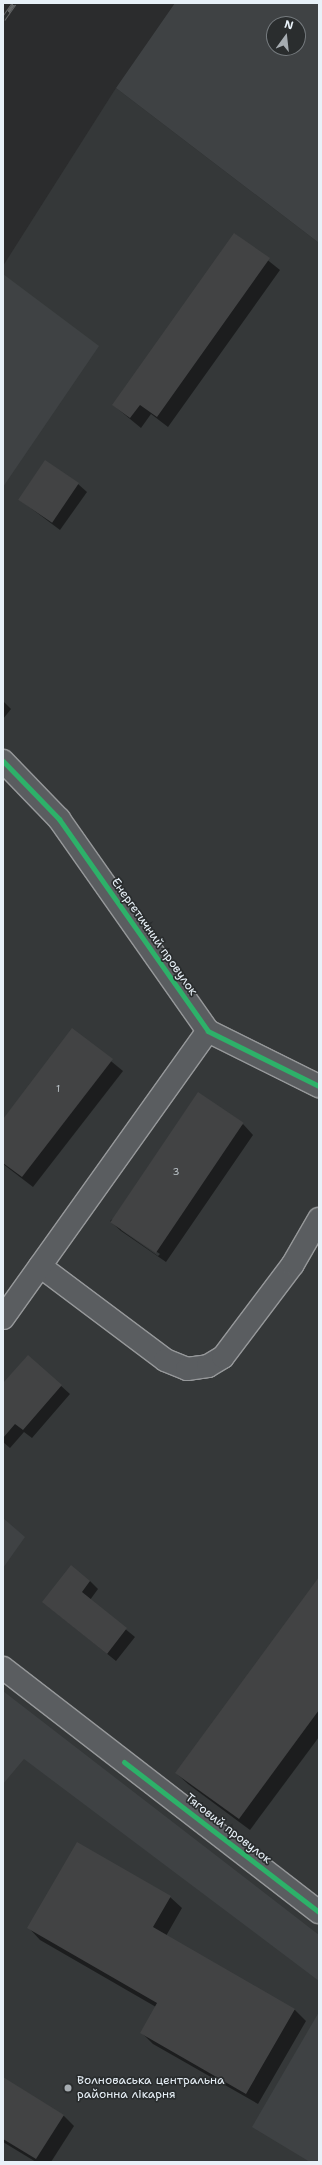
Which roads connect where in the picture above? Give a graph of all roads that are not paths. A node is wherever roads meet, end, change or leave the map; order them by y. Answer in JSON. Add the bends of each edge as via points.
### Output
{"nodes":[{"id":1,"x":3,"y":761,"type":"edge"},
{"id":2,"x":208,"y":1030,"type":"junction"},
{"id":3,"x":319,"y":1086,"type":"edge"},
{"id":4,"x":319,"y":1219,"type":"edge"},
{"id":5,"x":40,"y":1266,"type":"junction"},
{"id":6,"x":3,"y":1318,"type":"edge"},
{"id":7,"x":3,"y":1668,"type":"edge"},
{"id":8,"x":319,"y":1912,"type":"edge"}],
"edges":[{"from":1,"to":2,"type":"street","name":"Енергетичний провулок","via":[[59,819]]},
{"from":2,"to":3,"type":"street","name":"Енергетичний провулок"},
{"from":2,"to":5,"type":"street"},
{"from":4,"to":5,"type":"street","via":[[293,1264],[228,1351],[208,1366],[187,1369],[165,1360]]},
{"from":5,"to":6,"type":"street"},
{"from":7,"to":8,"type":"street","name":"Тяговий провулок"}]}
